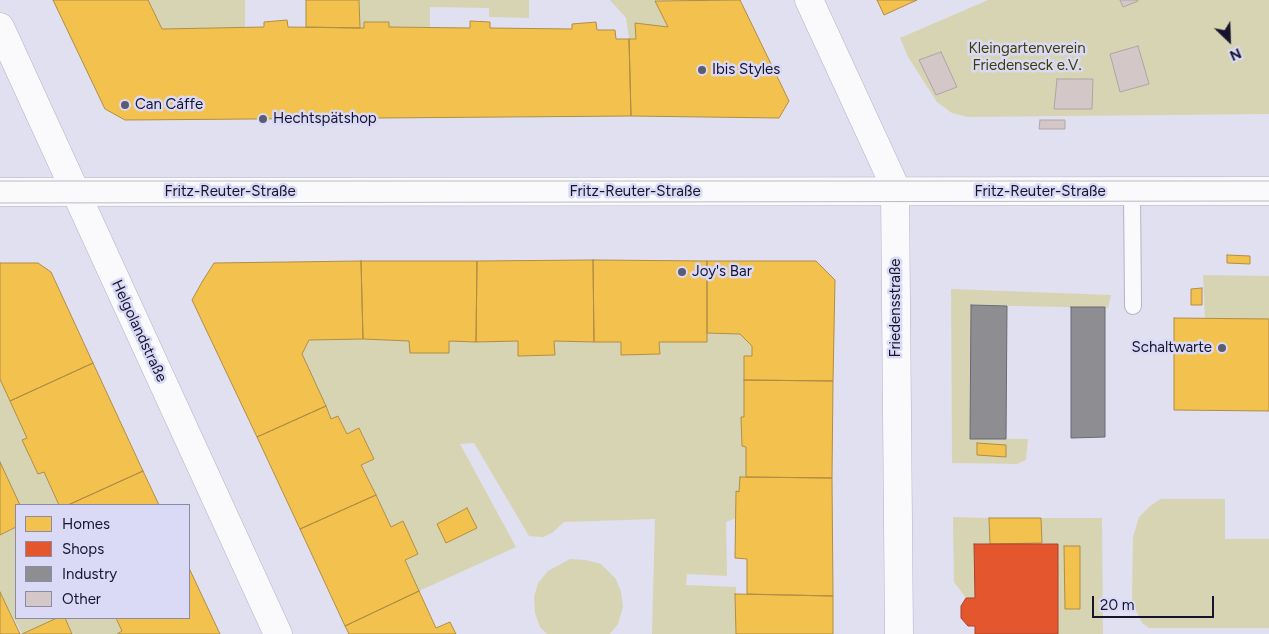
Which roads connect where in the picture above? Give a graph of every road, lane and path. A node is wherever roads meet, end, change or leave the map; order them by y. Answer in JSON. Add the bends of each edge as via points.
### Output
{"nodes":[{"id":1,"x":809,"y":0,"type":"edge"},
{"id":2,"x":0,"y":27,"type":"edge"},
{"id":3,"x":0,"y":192,"type":"edge"},
{"id":4,"x":75,"y":192,"type":"junction"},
{"id":5,"x":895,"y":192,"type":"junction"},
{"id":6,"x":1132,"y":192,"type":"junction"},
{"id":7,"x":1269,"y":192,"type":"edge"},
{"id":8,"x":1133,"y":306,"type":"dead end"},
{"id":9,"x":278,"y":634,"type":"edge"},
{"id":10,"x":899,"y":634,"type":"edge"}],
"edges":[{"from":1,"to":5,"type":"street","name":"Friedensstraße"},
{"from":2,"to":4,"type":"street","name":"Helgolandstraße"},
{"from":3,"to":4,"type":"street","name":"Fritz-Reuter-Straße"},
{"from":4,"to":5,"type":"street","name":"Fritz-Reuter-Straße"},
{"from":4,"to":9,"type":"street","name":"Helgolandstraße"},
{"from":5,"to":6,"type":"street","name":"Fritz-Reuter-Straße"},
{"from":5,"to":10,"type":"street","name":"Friedensstraße"},
{"from":6,"to":7,"type":"street","name":"Fritz-Reuter-Straße"},
{"from":6,"to":8,"type":"lane"}]}
